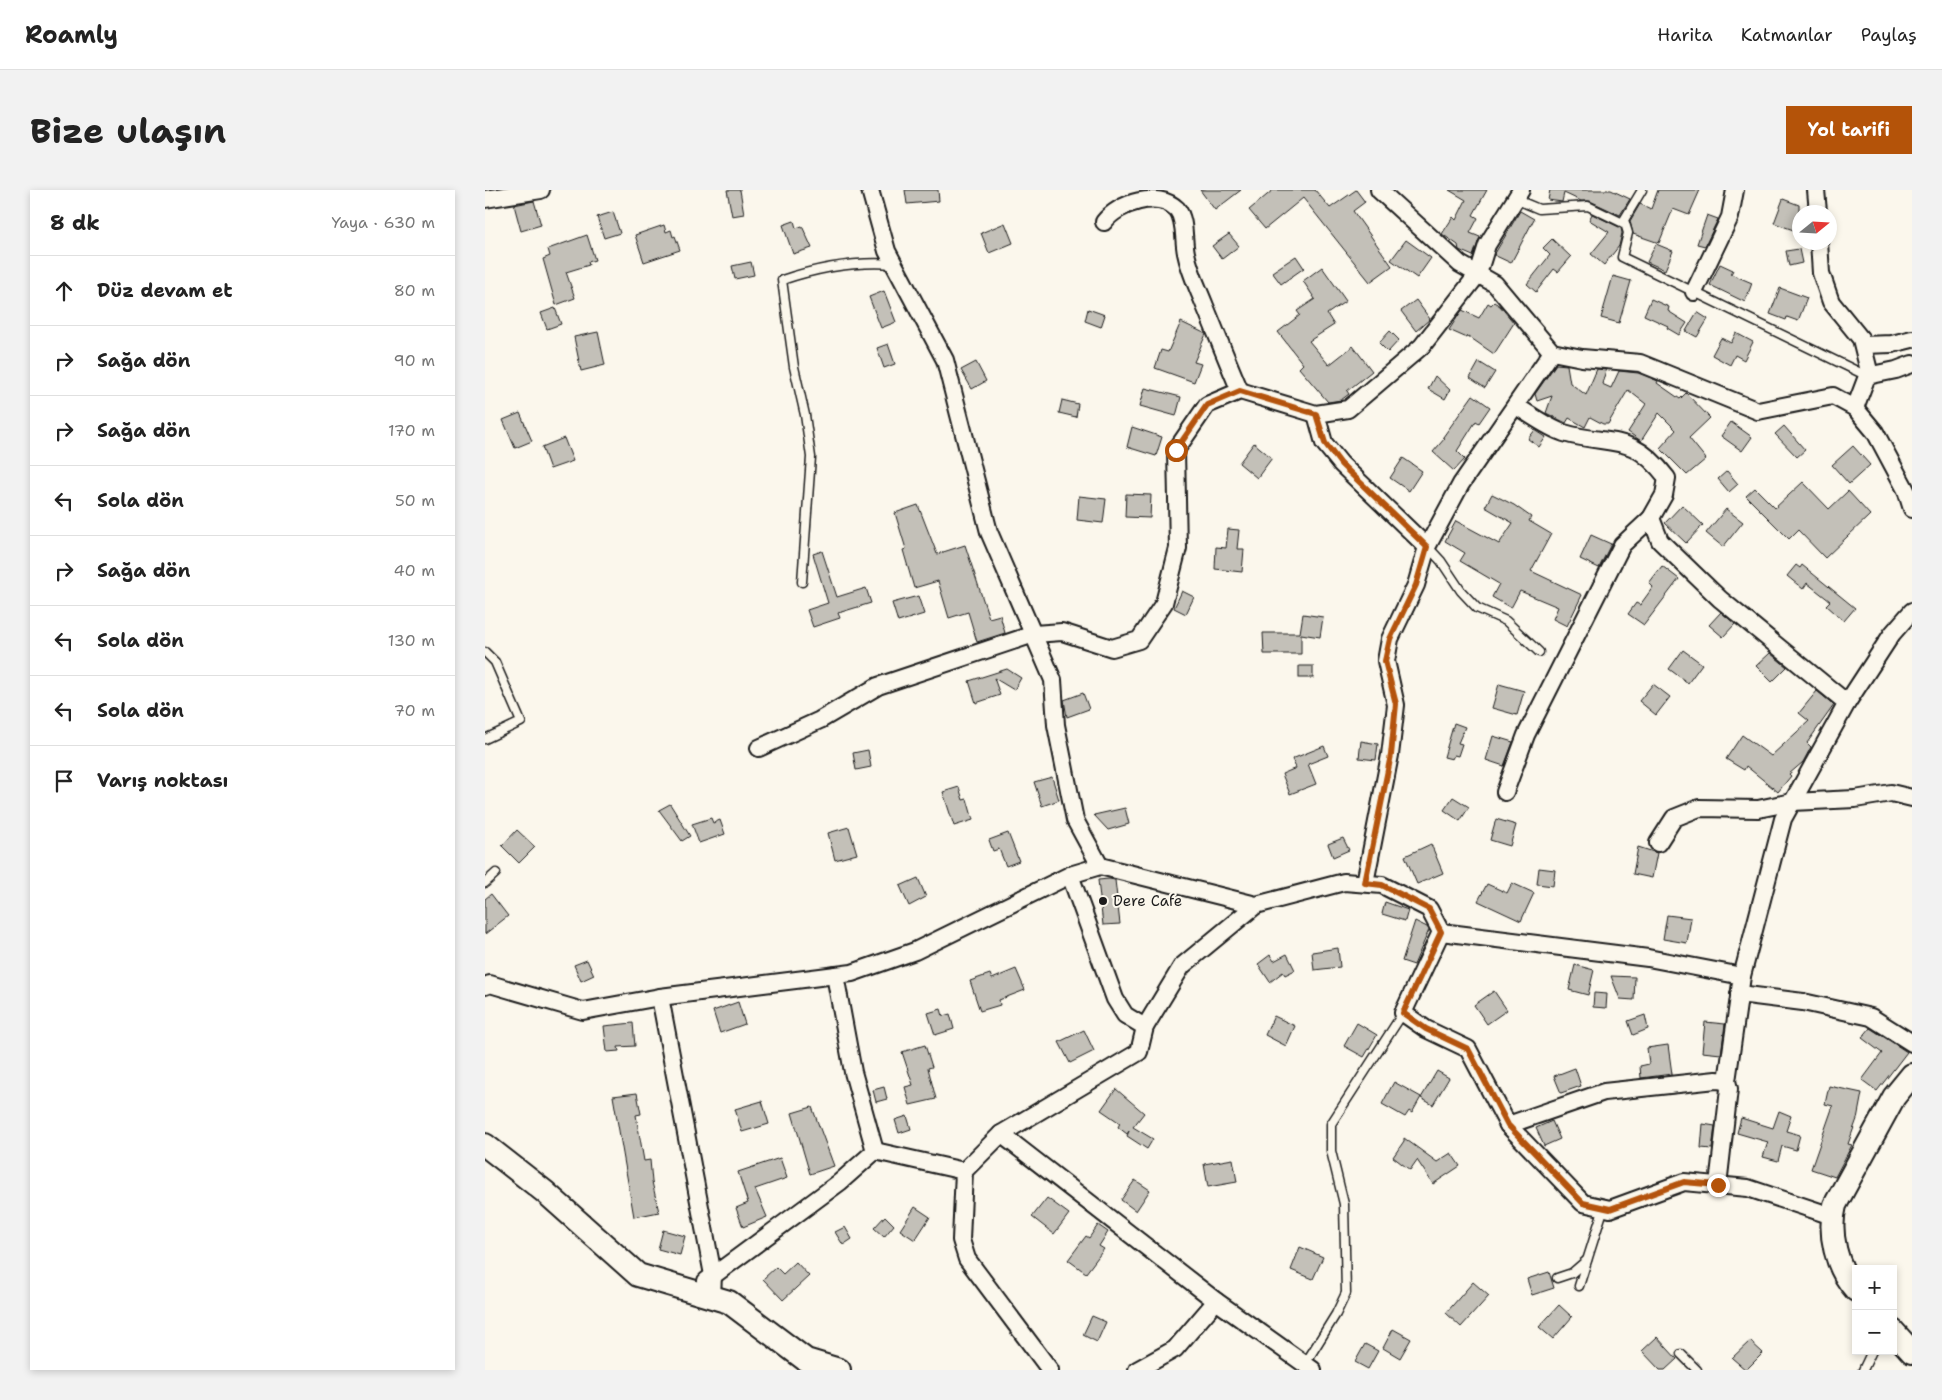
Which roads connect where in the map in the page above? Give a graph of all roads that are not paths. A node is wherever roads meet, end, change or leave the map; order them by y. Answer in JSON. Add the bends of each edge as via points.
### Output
{"nodes":[{"id":1,"x":541,"y":190,"type":"edge"},
{"id":2,"x":871,"y":190,"type":"edge"},
{"id":3,"x":1642,"y":190,"type":"edge"},
{"id":4,"x":1735,"y":190,"type":"edge"},
{"id":5,"x":1816,"y":190,"type":"edge"},
{"id":6,"x":1384,"y":191,"type":"edge"},
{"id":7,"x":1518,"y":194,"type":"edge"},
{"id":8,"x":485,"y":199,"type":"edge"},
{"id":9,"x":1817,"y":205,"type":"edge"},
{"id":10,"x":1104,"y":222,"type":"dead end"},
{"id":11,"x":1625,"y":224,"type":"junction"},
{"id":12,"x":1820,"y":250,"type":"edge"},
{"id":13,"x":893,"y":264,"type":"junction"},
{"id":14,"x":1478,"y":274,"type":"junction"},
{"id":15,"x":1695,"y":292,"type":"junction"},
{"id":16,"x":1912,"y":339,"type":"edge"},
{"id":17,"x":1863,"y":345,"type":"junction"},
{"id":18,"x":1552,"y":352,"type":"junction"},
{"id":19,"x":1912,"y":364,"type":"edge"},
{"id":20,"x":1867,"y":376,"type":"junction"},
{"id":21,"x":1240,"y":391,"type":"junction"},
{"id":22,"x":1516,"y":406,"type":"junction"},
{"id":23,"x":1855,"y":408,"type":"junction"},
{"id":24,"x":1316,"y":414,"type":"junction"},
{"id":25,"x":1912,"y":509,"type":"edge"},
{"id":26,"x":1651,"y":518,"type":"junction"},
{"id":27,"x":1427,"y":547,"type":"junction"},
{"id":28,"x":802,"y":582,"type":"dead end"},
{"id":29,"x":1912,"y":611,"type":"edge"},
{"id":30,"x":1034,"y":634,"type":"junction"},
{"id":31,"x":485,"y":652,"type":"edge"},
{"id":32,"x":1539,"y":652,"type":"dead end"},
{"id":33,"x":1847,"y":702,"type":"junction"},
{"id":34,"x":485,"y":739,"type":"edge"},
{"id":35,"x":759,"y":748,"type":"dead end"},
{"id":36,"x":1505,"y":792,"type":"dead end"},
{"id":37,"x":1912,"y":798,"type":"edge"},
{"id":38,"x":1792,"y":802,"type":"junction"},
{"id":39,"x":1657,"y":843,"type":"dead end"},
{"id":40,"x":1100,"y":866,"type":"junction"},
{"id":41,"x":496,"y":873,"type":"dead end"},
{"id":42,"x":1070,"y":875,"type":"junction"},
{"id":43,"x":485,"y":883,"type":"edge"},
{"id":44,"x":1365,"y":883,"type":"junction"},
{"id":45,"x":1256,"y":904,"type":"junction"},
{"id":46,"x":1441,"y":932,"type":"junction"},
{"id":47,"x":835,"y":975,"type":"junction"},
{"id":48,"x":1742,"y":976,"type":"junction"},
{"id":49,"x":485,"y":986,"type":"edge"},
{"id":50,"x":1739,"y":994,"type":"junction"},
{"id":51,"x":660,"y":997,"type":"junction"},
{"id":52,"x":1403,"y":1013,"type":"junction"},
{"id":53,"x":1145,"y":1027,"type":"junction"},
{"id":54,"x":1912,"y":1043,"type":"edge"},
{"id":55,"x":1912,"y":1075,"type":"edge"},
{"id":56,"x":1727,"y":1081,"type":"junction"},
{"id":57,"x":1508,"y":1125,"type":"junction"},
{"id":58,"x":1001,"y":1134,"type":"junction"},
{"id":59,"x":485,"y":1145,"type":"edge"},
{"id":60,"x":875,"y":1152,"type":"junction"},
{"id":61,"x":964,"y":1171,"type":"junction"},
{"id":62,"x":1718,"y":1185,"type":"junction"},
{"id":63,"x":1604,"y":1208,"type":"junction"},
{"id":64,"x":1832,"y":1216,"type":"junction"},
{"id":65,"x":1587,"y":1260,"type":"junction"},
{"id":66,"x":1557,"y":1278,"type":"dead end"},
{"id":67,"x":1579,"y":1286,"type":"dead end"},
{"id":68,"x":1852,"y":1286,"type":"edge"},
{"id":69,"x":706,"y":1287,"type":"junction"},
{"id":70,"x":1216,"y":1301,"type":"junction"},
{"id":71,"x":1897,"y":1336,"type":"edge"},
{"id":72,"x":1912,"y":1352,"type":"edge"},
{"id":73,"x":1681,"y":1354,"type":"dead end"},
{"id":74,"x":1870,"y":1355,"type":"edge"},
{"id":75,"x":1309,"y":1367,"type":"edge"},
{"id":76,"x":839,"y":1370,"type":"edge"},
{"id":77,"x":1050,"y":1370,"type":"edge"},
{"id":78,"x":1137,"y":1370,"type":"edge"},
{"id":79,"x":1697,"y":1370,"type":"edge"},
{"id":80,"x":1863,"y":1370,"type":"edge"}],
"edges":[{"from":1,"to":8,"type":"street"},
{"from":2,"to":13,"type":"street"},
{"from":3,"to":11,"type":"lane","via":[[1624,220]]},
{"from":4,"to":15,"type":"street","via":[[1730,217]]},
{"from":5,"to":9,"type":"street"},
{"from":6,"to":14,"type":"street","via":[[1460,264]]},
{"from":7,"to":11,"type":"lane","via":[[1539,209],[1588,206]]},
{"from":7,"to":14,"type":"street","via":[[1487,245]]},
{"from":10,"to":21,"type":"street","via":[[1125,203],[1145,198],[1163,200],[1177,208],[1190,273]]},
{"from":11,"to":15,"type":"lane","via":[[1628,233],[1621,257]]},
{"from":12,"to":17,"type":"street","via":[[1821,273],[1831,302]]},
{"from":13,"to":28,"type":"lane","via":[[871,262],[813,269],[782,280],[793,367],[811,457]]},
{"from":13,"to":30,"type":"street","via":[[945,360],[989,532]]},
{"from":14,"to":18,"type":"street","via":[[1495,284]]},
{"from":14,"to":24,"type":"street","via":[[1422,346],[1348,410]]},
{"from":15,"to":20,"type":"lane"},
{"from":16,"to":17,"type":"street","via":[[1892,344]]},
{"from":17,"to":20,"type":"street","via":[[1869,371]]},
{"from":18,"to":22,"type":"street"},
{"from":18,"to":23,"type":"street","via":[[1640,363],[1758,411],[1833,396]]},
{"from":19,"to":20,"type":"street"},
{"from":20,"to":23,"type":"street"},
{"from":21,"to":24,"type":"street"},
{"from":21,"to":30,"type":"street","via":[[1207,405],[1176,450],[1178,548],[1164,603],[1139,640],[1112,648],[1062,632]]},
{"from":22,"to":26,"type":"street","via":[[1563,433],[1627,444],[1654,461],[1667,478],[1664,495]]},
{"from":22,"to":27,"type":"street","via":[[1461,484]]},
{"from":23,"to":25,"type":"street","via":[[1875,432],[1906,490]]},
{"from":24,"to":27,"type":"street","via":[[1325,443],[1341,464]]},
{"from":26,"to":33,"type":"street","via":[[1660,541],[1720,599]]},
{"from":26,"to":36,"type":"street","via":[[1622,545],[1525,735]]},
{"from":27,"to":32,"type":"lane","via":[[1477,608],[1506,621]]},
{"from":27,"to":44,"type":"street","via":[[1416,585],[1390,639],[1385,661],[1396,704],[1391,755]]},
{"from":29,"to":33,"type":"street","via":[[1892,634]]},
{"from":30,"to":35,"type":"street","via":[[878,686],[820,720]]},
{"from":30,"to":40,"type":"street","via":[[1053,680],[1056,725],[1075,820]]},
{"from":31,"to":34,"type":"lane","via":[[495,662],[521,722]]},
{"from":33,"to":38,"type":"street"},
{"from":37,"to":38,"type":"street","via":[[1891,793],[1855,799]]},
{"from":38,"to":39,"type":"street","via":[[1758,809],[1699,808],[1674,818]]},
{"from":38,"to":48,"type":"street","via":[[1783,819]]},
{"from":40,"to":42,"type":"street"},
{"from":40,"to":45,"type":"street"},
{"from":41,"to":43,"type":"lane"},
{"from":42,"to":47,"type":"street","via":[[915,951],[852,973]]},
{"from":42,"to":53,"type":"street","via":[[1115,999],[1125,1015]]},
{"from":44,"to":45,"type":"street","via":[[1344,882]]},
{"from":44,"to":46,"type":"street","via":[[1382,885],[1429,909]]},
{"from":45,"to":53,"type":"street","via":[[1181,966]]},
{"from":46,"to":48,"type":"street","via":[[1648,958]]},
{"from":46,"to":52,"type":"street"},
{"from":47,"to":51,"type":"street"},
{"from":47,"to":60,"type":"street","via":[[853,1072]]},
{"from":48,"to":50,"type":"street"},
{"from":49,"to":51,"type":"street","via":[[490,984],[583,1011]]},
{"from":50,"to":54,"type":"street","via":[[1803,1002],[1871,1017]]},
{"from":50,"to":56,"type":"street"},
{"from":51,"to":69,"type":"street"},
{"from":52,"to":57,"type":"street","via":[[1426,1029],[1468,1049]]},
{"from":52,"to":75,"type":"lane","via":[[1331,1124],[1331,1151],[1344,1204],[1346,1293]]},
{"from":53,"to":58,"type":"street","via":[[1139,1052]]},
{"from":55,"to":64,"type":"street","via":[[1894,1097]]},
{"from":56,"to":57,"type":"street","via":[[1604,1092]]},
{"from":56,"to":62,"type":"street","via":[[1729,1089]]},
{"from":57,"to":63,"type":"street","via":[[1583,1203]]},
{"from":58,"to":61,"type":"street"},
{"from":58,"to":70,"type":"street"},
{"from":59,"to":69,"type":"street","via":[[545,1192],[638,1275]]},
{"from":60,"to":61,"type":"street"},
{"from":60,"to":69,"type":"street"},
{"from":61,"to":77,"type":"street","via":[[961,1240],[967,1259]]},
{"from":62,"to":63,"type":"street","via":[[1684,1182],[1610,1209]]},
{"from":62,"to":64,"type":"street","via":[[1747,1188]]},
{"from":63,"to":65,"type":"lane"},
{"from":64,"to":68,"type":"street","via":[[1833,1245]]},
{"from":65,"to":66,"type":"lane","via":[[1572,1273]]},
{"from":65,"to":67,"type":"lane"},
{"from":69,"to":76,"type":"street","via":[[806,1360]]},
{"from":70,"to":75,"type":"street"},
{"from":70,"to":78,"type":"street","via":[[1175,1349]]},
{"from":71,"to":72,"type":"street"},
{"from":73,"to":79,"type":"lane"},
{"from":74,"to":80,"type":"lane"}]}
